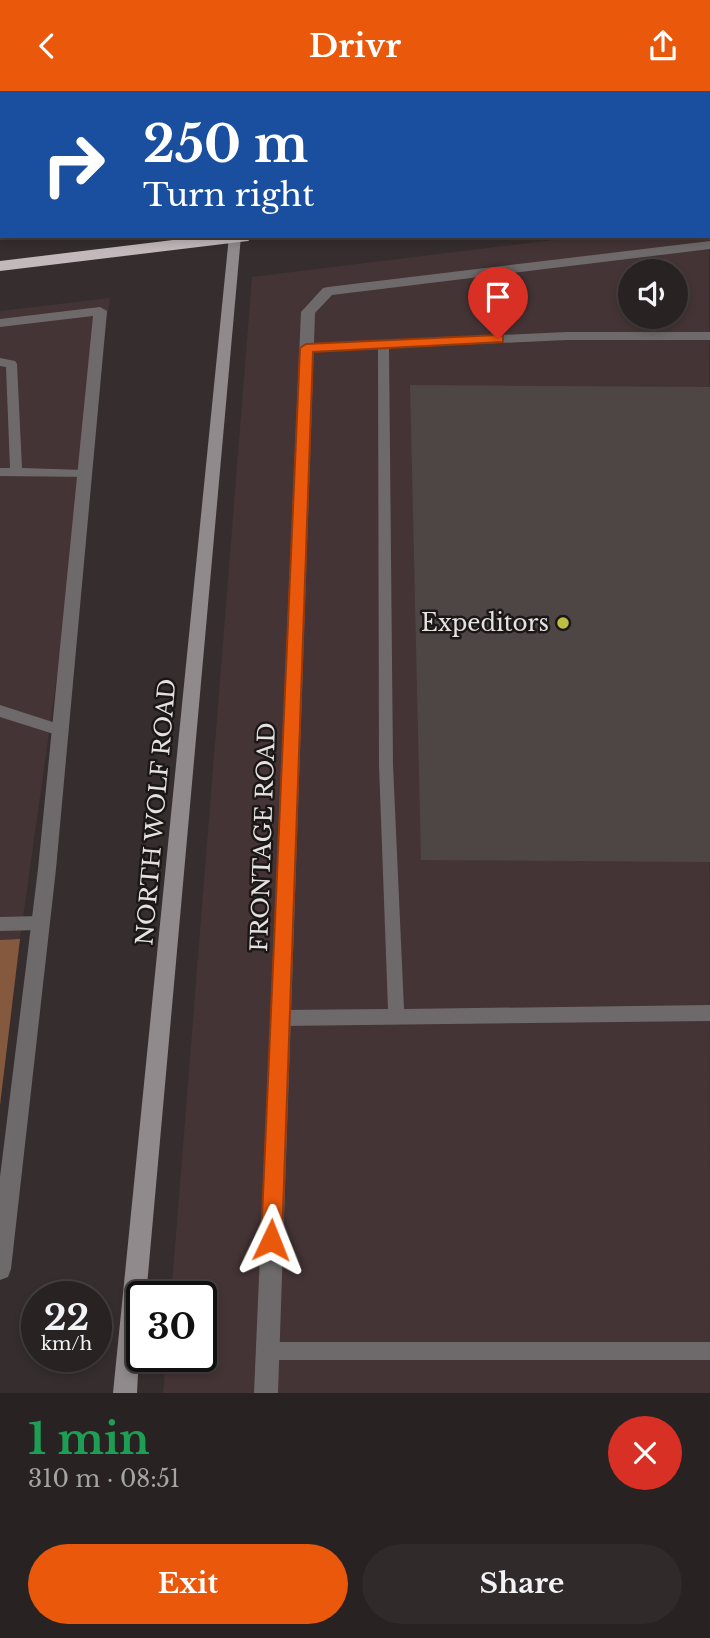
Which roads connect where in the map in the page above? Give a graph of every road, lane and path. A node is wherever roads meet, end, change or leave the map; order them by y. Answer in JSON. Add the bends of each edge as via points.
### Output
{"nodes":[{"id":1,"x":231,"y":238,"type":"edge"},
{"id":2,"x":235,"y":238,"type":"edge"},
{"id":3,"x":710,"y":245,"type":"edge"},
{"id":4,"x":0,"y":266,"type":"edge"},
{"id":5,"x":0,"y":323,"type":"edge"},
{"id":6,"x":710,"y":336,"type":"edge"},
{"id":7,"x":383,"y":345,"type":"junction"},
{"id":8,"x":306,"y":348,"type":"junction"},
{"id":9,"x":0,"y":362,"type":"edge"},
{"id":10,"x":0,"y":472,"type":"edge"},
{"id":11,"x":16,"y":472,"type":"junction"},
{"id":12,"x":84,"y":474,"type":"junction"},
{"id":13,"x":0,"y":712,"type":"edge"},
{"id":14,"x":60,"y":730,"type":"junction"},
{"id":15,"x":40,"y":923,"type":"junction"},
{"id":16,"x":0,"y":924,"type":"edge"},
{"id":17,"x":710,"y":1013,"type":"edge"},
{"id":18,"x":396,"y":1017,"type":"junction"},
{"id":19,"x":280,"y":1018,"type":"junction"},
{"id":20,"x":0,"y":1269,"type":"edge"},
{"id":21,"x":267,"y":1351,"type":"junction"},
{"id":22,"x":710,"y":1351,"type":"edge"},
{"id":23,"x":125,"y":1393,"type":"edge"},
{"id":24,"x":265,"y":1393,"type":"edge"}],
"edges":[{"from":1,"to":4,"type":"highway"},
{"from":2,"to":23,"type":"main road","name":"NORTH WOLF ROAD"},
{"from":3,"to":8,"type":"street","name":"FRONTAGE ROAD","via":[[328,291],[308,312]]},
{"from":5,"to":12,"type":"street","via":[[100,311]]},
{"from":6,"to":7,"type":"lane","via":[[566,335]]},
{"from":7,"to":8,"type":"lane"},
{"from":7,"to":18,"type":"lane","via":[[386,765]]},
{"from":8,"to":19,"type":"street","name":"FRONTAGE ROAD"},
{"from":9,"to":11,"type":"lane","via":[[11,364]]},
{"from":10,"to":11,"type":"lane"},
{"from":11,"to":12,"type":"lane"},
{"from":12,"to":14,"type":"street"},
{"from":13,"to":14,"type":"lane"},
{"from":14,"to":15,"type":"street"},
{"from":15,"to":16,"type":"lane"},
{"from":15,"to":20,"type":"street"},
{"from":17,"to":18,"type":"lane"},
{"from":18,"to":19,"type":"lane"},
{"from":19,"to":21,"type":"street","name":"FRONTAGE ROAD"},
{"from":21,"to":22,"type":"lane"},
{"from":21,"to":24,"type":"street","name":"FRONTAGE ROAD"}]}
